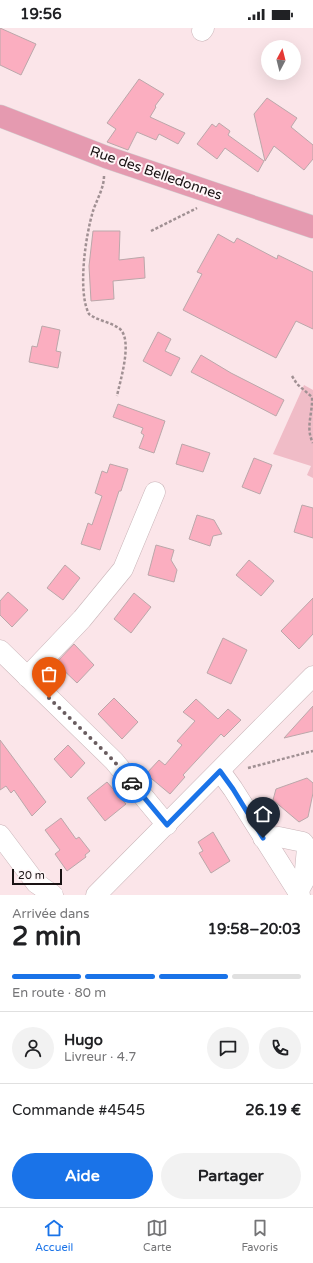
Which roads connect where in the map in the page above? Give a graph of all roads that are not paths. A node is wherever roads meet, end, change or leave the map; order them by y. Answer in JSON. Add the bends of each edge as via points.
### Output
{"nodes":[{"id":1,"x":0,"y":116,"type":"edge"},
{"id":2,"x":313,"y":227,"type":"edge"},
{"id":3,"x":155,"y":492,"type":"dead end"},
{"id":4,"x":0,"y":650,"type":"edge"},
{"id":5,"x":313,"y":676,"type":"edge"},
{"id":6,"x":27,"y":677,"type":"junction"},
{"id":7,"x":220,"y":771,"type":"junction"},
{"id":8,"x":167,"y":825,"type":"junction"},
{"id":9,"x":0,"y":835,"type":"edge"},
{"id":10,"x":263,"y":838,"type":"junction"},
{"id":11,"x":299,"y":893,"type":"edge"},
{"id":12,"x":53,"y":895,"type":"edge"},
{"id":13,"x":96,"y":895,"type":"edge"}],
"edges":[{"from":1,"to":2,"type":"main road","name":"Rue des Belledonnes","via":[[106,157]]},
{"from":3,"to":6,"type":"street","via":[[123,569],[82,619]]},
{"from":4,"to":6,"type":"street"},
{"from":5,"to":7,"type":"street"},
{"from":6,"to":8,"type":"street","via":[[114,761]]},
{"from":7,"to":8,"type":"street"},
{"from":7,"to":10,"type":"street"},
{"from":8,"to":13,"type":"street"},
{"from":9,"to":12,"type":"street","via":[[36,883]]},
{"from":10,"to":11,"type":"street"},
{"from":10,"to":11,"type":"street","via":[[279,837],[303,842],[307,848],[304,881]]}]}
